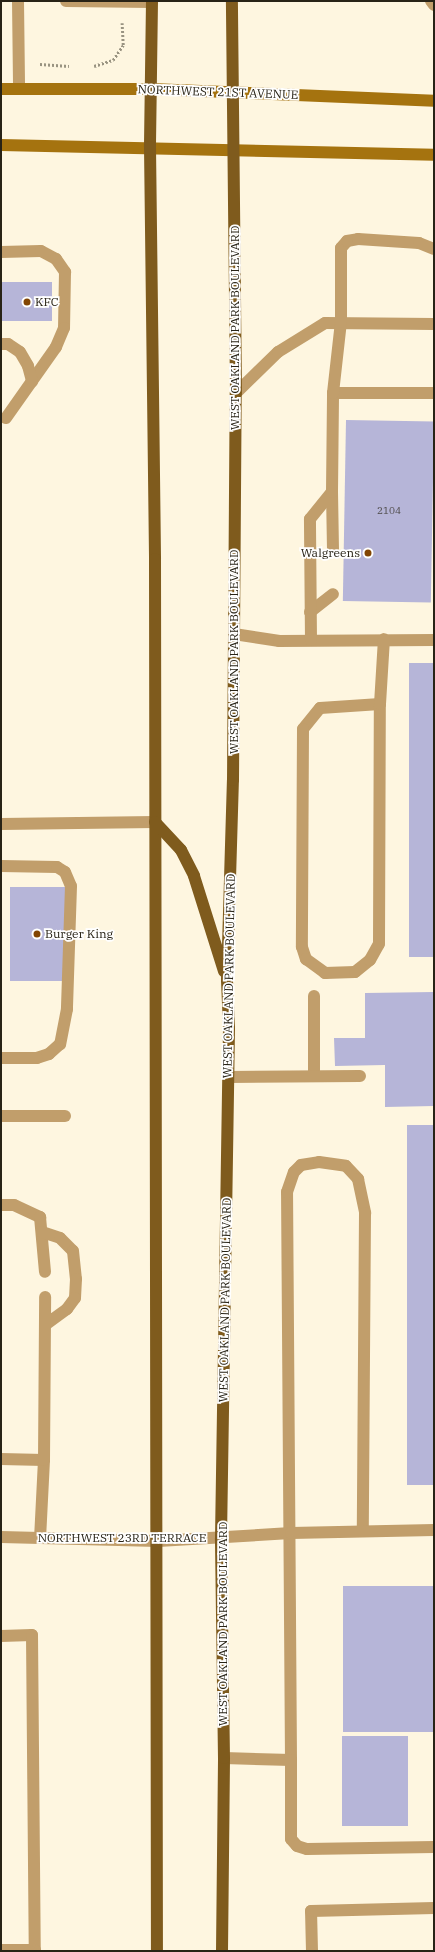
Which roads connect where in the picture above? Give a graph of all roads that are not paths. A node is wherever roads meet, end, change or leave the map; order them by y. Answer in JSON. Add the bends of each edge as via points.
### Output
{"nodes":[{"id":1,"x":18,"y":1,"type":"edge"},
{"id":2,"x":66,"y":1,"type":"edge"},
{"id":3,"x":72,"y":1,"type":"edge"},
{"id":4,"x":109,"y":1,"type":"edge"},
{"id":5,"x":152,"y":1,"type":"edge"},
{"id":6,"x":232,"y":1,"type":"edge"},
{"id":7,"x":431,"y":1,"type":"edge"},
{"id":8,"x":122,"y":2,"type":"edge"},
{"id":9,"x":434,"y":4,"type":"edge"},
{"id":10,"x":1,"y":89,"type":"edge"},
{"id":11,"x":20,"y":89,"type":"junction"},
{"id":12,"x":152,"y":89,"type":"junction"},
{"id":13,"x":234,"y":92,"type":"junction"},
{"id":14,"x":434,"y":101,"type":"edge"},
{"id":15,"x":1,"y":144,"type":"edge"},
{"id":16,"x":150,"y":147,"type":"junction"},
{"id":17,"x":234,"y":150,"type":"junction"},
{"id":18,"x":434,"y":155,"type":"edge"},
{"id":19,"x":434,"y":249,"type":"edge"},
{"id":20,"x":1,"y":252,"type":"edge"},
{"id":21,"x":341,"y":322,"type":"junction"},
{"id":22,"x":434,"y":324,"type":"edge"},
{"id":23,"x":1,"y":344,"type":"edge"},
{"id":24,"x":32,"y":381,"type":"junction"},
{"id":25,"x":236,"y":393,"type":"junction"},
{"id":26,"x":333,"y":393,"type":"junction"},
{"id":27,"x":434,"y":393,"type":"edge"},
{"id":28,"x":6,"y":418,"type":"dead end"},
{"id":29,"x":332,"y":492,"type":"junction"},
{"id":30,"x":333,"y":549,"type":"dead end"},
{"id":31,"x":332,"y":594,"type":"dead end"},
{"id":32,"x":310,"y":612,"type":"junction"},
{"id":33,"x":234,"y":634,"type":"junction"},
{"id":34,"x":384,"y":639,"type":"junction"},
{"id":35,"x":311,"y":640,"type":"junction"},
{"id":36,"x":434,"y":640,"type":"edge"},
{"id":37,"x":380,"y":704,"type":"junction"},
{"id":38,"x":155,"y":822,"type":"junction"},
{"id":39,"x":1,"y":824,"type":"edge"},
{"id":40,"x":1,"y":866,"type":"edge"},
{"id":41,"x":227,"y":980,"type":"junction"},
{"id":42,"x":314,"y":996,"type":"dead end"},
{"id":43,"x":1,"y":1058,"type":"edge"},
{"id":44,"x":314,"y":1076,"type":"junction"},
{"id":45,"x":360,"y":1076,"type":"dead end"},
{"id":46,"x":228,"y":1077,"type":"junction"},
{"id":47,"x":1,"y":1116,"type":"edge"},
{"id":48,"x":65,"y":1116,"type":"dead end"},
{"id":49,"x":1,"y":1205,"type":"edge"},
{"id":50,"x":42,"y":1232,"type":"junction"},
{"id":51,"x":45,"y":1272,"type":"dead end"},
{"id":52,"x":45,"y":1297,"type":"dead end"},
{"id":53,"x":45,"y":1325,"type":"junction"},
{"id":54,"x":1,"y":1459,"type":"edge"},
{"id":55,"x":44,"y":1460,"type":"junction"},
{"id":56,"x":434,"y":1530,"type":"edge"},
{"id":57,"x":363,"y":1531,"type":"junction"},
{"id":58,"x":290,"y":1533,"type":"junction"},
{"id":59,"x":1,"y":1537,"type":"edge"},
{"id":60,"x":40,"y":1538,"type":"junction"},
{"id":61,"x":222,"y":1538,"type":"junction"},
{"id":62,"x":158,"y":1540,"type":"junction"},
{"id":63,"x":1,"y":1636,"type":"edge"},
{"id":64,"x":224,"y":1758,"type":"junction"},
{"id":65,"x":291,"y":1760,"type":"junction"},
{"id":66,"x":434,"y":1847,"type":"edge"},
{"id":67,"x":434,"y":1908,"type":"edge"},
{"id":68,"x":1,"y":1950,"type":"edge"},
{"id":69,"x":38,"y":1951,"type":"edge"},
{"id":70,"x":157,"y":1951,"type":"edge"},
{"id":71,"x":222,"y":1951,"type":"edge"},
{"id":72,"x":312,"y":1951,"type":"edge"}],
"edges":[{"from":1,"to":11,"type":"street"},
{"from":2,"to":3,"type":"street"},
{"from":3,"to":4,"type":"street"},
{"from":4,"to":8,"type":"street"},
{"from":5,"to":8,"type":"street"},
{"from":5,"to":12,"type":"main road"},
{"from":6,"to":13,"type":"main road","name":"WEST OAKLAND PARK BOULEVARD"},
{"from":7,"to":9,"type":"street"},
{"from":10,"to":11,"type":"street","name":"NORTHWEST 21ST AVENUE"},
{"from":11,"to":12,"type":"street","name":"NORTHWEST 21ST AVENUE"},
{"from":12,"to":13,"type":"street","name":"NORTHWEST 21ST AVENUE"},
{"from":12,"to":16,"type":"main road"},
{"from":13,"to":14,"type":"street","name":"NORTHWEST 21ST AVENUE"},
{"from":13,"to":17,"type":"main road","name":"WEST OAKLAND PARK BOULEVARD"},
{"from":15,"to":16,"type":"street"},
{"from":16,"to":17,"type":"street"},
{"from":16,"to":38,"type":"main road","via":[[154,295]]},
{"from":17,"to":18,"type":"street"},
{"from":17,"to":25,"type":"main road","name":"WEST OAKLAND PARK BOULEVARD"},
{"from":19,"to":21,"type":"street","via":[[419,243],[347,241],[341,248]]},
{"from":20,"to":24,"type":"street","via":[[41,251],[56,260],[64,272],[64,328],[56,347]]},
{"from":21,"to":22,"type":"street"},
{"from":21,"to":25,"type":"street","via":[[325,323],[300,337],[278,352]]},
{"from":21,"to":26,"type":"street"},
{"from":23,"to":24,"type":"street","via":[[8,344],[20,352],[28,366]]},
{"from":24,"to":28,"type":"street"},
{"from":25,"to":33,"type":"main road","name":"WEST OAKLAND PARK BOULEVARD"},
{"from":26,"to":27,"type":"street"},
{"from":26,"to":29,"type":"street"},
{"from":29,"to":30,"type":"street"},
{"from":29,"to":32,"type":"street","via":[[310,519]]},
{"from":31,"to":32,"type":"street"},
{"from":32,"to":35,"type":"street"},
{"from":33,"to":35,"type":"street","via":[[279,641]]},
{"from":33,"to":41,"type":"main road","name":"WEST OAKLAND PARK BOULEVARD"},
{"from":34,"to":35,"type":"street"},
{"from":34,"to":36,"type":"street"},
{"from":34,"to":37,"type":"street"},
{"from":37,"to":37,"type":"street","via":[[320,708],[303,729],[302,947],[306,959],[325,973],[355,972],[370,960],[379,944]]},
{"from":38,"to":39,"type":"street"},
{"from":38,"to":41,"type":"main road","via":[[181,850],[194,876]]},
{"from":38,"to":62,"type":"main road"},
{"from":40,"to":43,"type":"street","via":[[57,867],[65,872],[71,886],[67,1009],[65,1030],[60,1044],[49,1054],[37,1058]]},
{"from":41,"to":46,"type":"main road","name":"WEST OAKLAND PARK BOULEVARD"},
{"from":42,"to":44,"type":"street"},
{"from":44,"to":45,"type":"street"},
{"from":44,"to":46,"type":"street"},
{"from":46,"to":61,"type":"main road","name":"WEST OAKLAND PARK BOULEVARD"},
{"from":47,"to":48,"type":"street"},
{"from":49,"to":50,"type":"street","via":[[14,1205],[40,1217]]},
{"from":50,"to":51,"type":"street"},
{"from":50,"to":53,"type":"street","via":[[60,1238],[73,1251],[76,1279],[75,1298],[67,1309]]},
{"from":52,"to":53,"type":"street"},
{"from":53,"to":55,"type":"street"},
{"from":54,"to":55,"type":"street"},
{"from":55,"to":60,"type":"street"},
{"from":56,"to":57,"type":"street","name":"NORTHWEST 23RD TERRACE"},
{"from":57,"to":58,"type":"street","name":"NORTHWEST 23RD TERRACE"},
{"from":57,"to":58,"type":"street","via":[[365,1213],[358,1179],[346,1166],[319,1162],[301,1165],[294,1172],[287,1192]]},
{"from":58,"to":61,"type":"street","name":"NORTHWEST 23RD TERRACE"},
{"from":58,"to":65,"type":"street"},
{"from":59,"to":60,"type":"street","name":"NORTHWEST 23RD TERRACE"},
{"from":60,"to":62,"type":"street","name":"NORTHWEST 23RD TERRACE"},
{"from":61,"to":62,"type":"street","name":"NORTHWEST 23RD TERRACE"},
{"from":61,"to":64,"type":"main road","name":"WEST OAKLAND PARK BOULEVARD"},
{"from":62,"to":70,"type":"main road"},
{"from":63,"to":69,"type":"street","via":[[32,1635]]},
{"from":64,"to":65,"type":"street"},
{"from":64,"to":71,"type":"main road","name":"WEST OAKLAND PARK BOULEVARD"},
{"from":65,"to":66,"type":"street","via":[[292,1839],[297,1846],[307,1849]]},
{"from":67,"to":72,"type":"street","via":[[312,1911]]},
{"from":68,"to":69,"type":"street"}]}
